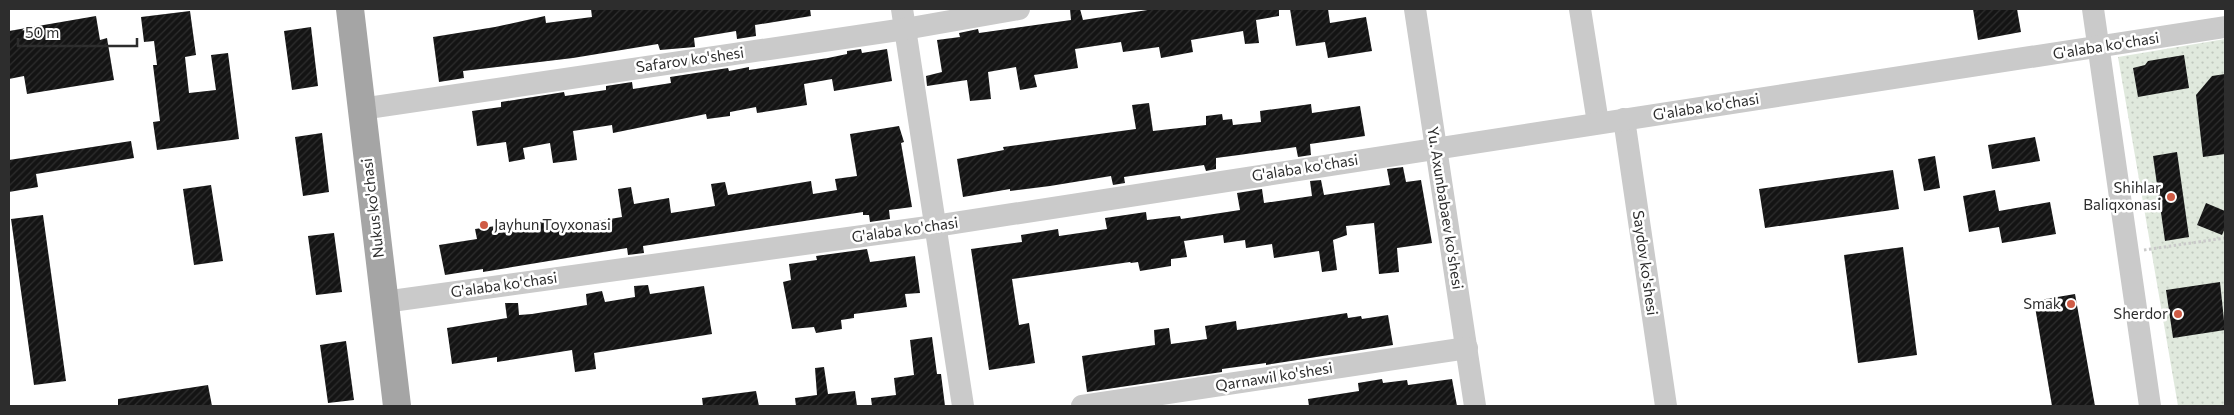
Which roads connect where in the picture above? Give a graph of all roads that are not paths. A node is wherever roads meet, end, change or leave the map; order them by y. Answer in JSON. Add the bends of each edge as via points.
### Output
{"nodes":[{"id":1,"x":350,"y":9,"type":"edge"},
{"id":2,"x":1019,"y":9,"type":"edge"},
{"id":3,"x":1415,"y":9,"type":"edge"},
{"id":4,"x":1580,"y":9,"type":"edge"},
{"id":5,"x":2093,"y":9,"type":"edge"},
{"id":6,"x":904,"y":19,"type":"edge"},
{"id":7,"x":2225,"y":27,"type":"edge"},
{"id":8,"x":2098,"y":48,"type":"junction"},
{"id":9,"x":361,"y":109,"type":"junction"},
{"id":10,"x":1624,"y":119,"type":"junction"},
{"id":11,"x":1598,"y":123,"type":"junction"},
{"id":12,"x":1436,"y":148,"type":"junction"},
{"id":13,"x":935,"y":226,"type":"junction"},
{"id":14,"x":384,"y":302,"type":"junction"},
{"id":15,"x":1466,"y":348,"type":"junction"},
{"id":16,"x":397,"y":406,"type":"edge"},
{"id":17,"x":963,"y":406,"type":"edge"},
{"id":18,"x":1082,"y":406,"type":"edge"},
{"id":19,"x":1476,"y":406,"type":"edge"},
{"id":20,"x":1666,"y":406,"type":"edge"},
{"id":21,"x":2150,"y":406,"type":"edge"}],
"edges":[{"from":1,"to":9,"type":"main road","name":"Nukus ko'chasi"},
{"from":2,"to":6,"type":"street","name":"Safarov ko'shesi"},
{"from":3,"to":12,"type":"street","name":"Yu. Axunbabaev ko'shesi"},
{"from":4,"to":11,"type":"street"},
{"from":5,"to":8,"type":"street"},
{"from":6,"to":9,"type":"street","name":"Safarov ko'shesi"},
{"from":6,"to":13,"type":"street"},
{"from":7,"to":8,"type":"street","name":"G'alaba ko'chasi"},
{"from":8,"to":10,"type":"street","name":"G'alaba ko'chasi"},
{"from":8,"to":21,"type":"street"},
{"from":9,"to":14,"type":"main road","name":"Nukus ko'chasi"},
{"from":10,"to":11,"type":"street","name":"G'alaba ko'chasi"},
{"from":10,"to":20,"type":"street","name":"Saydov ko'shesi"},
{"from":11,"to":12,"type":"street","name":"G'alaba ko'chasi"},
{"from":12,"to":13,"type":"street","name":"G'alaba ko'chasi"},
{"from":12,"to":15,"type":"street","name":"Yu. Axunbabaev ko'shesi"},
{"from":13,"to":14,"type":"street","name":"G'alaba ko'chasi"},
{"from":13,"to":17,"type":"street"},
{"from":14,"to":16,"type":"main road","name":"Nukus ko'chasi"},
{"from":15,"to":18,"type":"street","name":"Qarnawil ko'shesi"},
{"from":15,"to":19,"type":"street","name":"Yu. Axunbabaev ko'shesi"}]}
